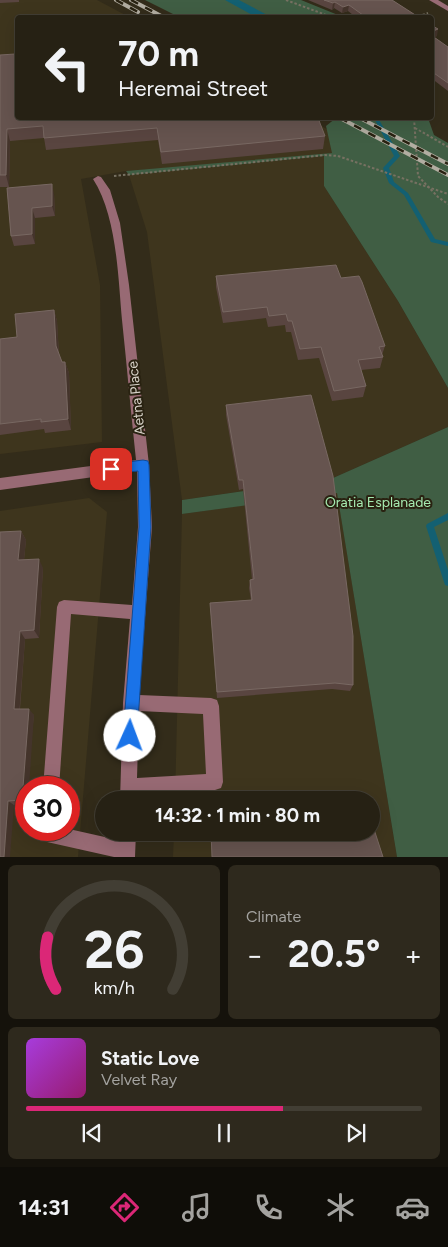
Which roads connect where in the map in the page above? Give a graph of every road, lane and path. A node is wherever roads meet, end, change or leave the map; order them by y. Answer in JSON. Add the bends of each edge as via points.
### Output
{"nodes":[{"id":1,"x":286,"y":0,"type":"edge"},
{"id":2,"x":433,"y":0,"type":"edge"},
{"id":3,"x":448,"y":10,"type":"edge"},
{"id":4,"x":326,"y":15,"type":"edge"},
{"id":5,"x":414,"y":120,"type":"edge"},
{"id":6,"x":414,"y":128,"type":"junction"},
{"id":7,"x":448,"y":146,"type":"edge"},
{"id":8,"x":98,"y":179,"type":"joint"},
{"id":9,"x":448,"y":194,"type":"edge"},
{"id":10,"x":448,"y":204,"type":"edge"},
{"id":11,"x":143,"y":465,"type":"junction"},
{"id":12,"x":0,"y":484,"type":"edge"},
{"id":13,"x":137,"y":612,"type":"junction"},
{"id":14,"x":131,"y":702,"type":"junction"},
{"id":15,"x":52,"y":776,"type":"edge"},
{"id":16,"x":128,"y":791,"type":"edge"},
{"id":17,"x":144,"y":791,"type":"edge"},
{"id":18,"x":77,"y":841,"type":"edge"},
{"id":19,"x":127,"y":841,"type":"edge"},
{"id":20,"x":126,"y":854,"type":"edge"}],
"edges":[{"from":1,"to":4,"type":"path"},
{"from":2,"to":3,"type":"street"},
{"from":5,"to":6,"type":"path"},
{"from":6,"to":7,"type":"path"},
{"from":6,"to":10,"type":"path","via":[[418,176]]},
{"from":8,"to":9,"type":"path","bridge":true,"via":[[123,174],[338,156]]},
{"from":8,"to":11,"type":"street","name":"Aetna Place","via":[[105,190],[115,223]]},
{"from":11,"to":12,"type":"street"},
{"from":11,"to":13,"type":"street","name":"Aetna Place","via":[[145,527]]},
{"from":13,"to":14,"type":"street","name":"Aetna Place"},
{"from":13,"to":15,"type":"street","via":[[64,608]]},
{"from":14,"to":16,"type":"street","name":"Aetna Place"},
{"from":14,"to":17,"type":"street","via":[[211,706],[215,782]]},
{"from":18,"to":20,"type":"street"},
{"from":19,"to":20,"type":"street"}]}
